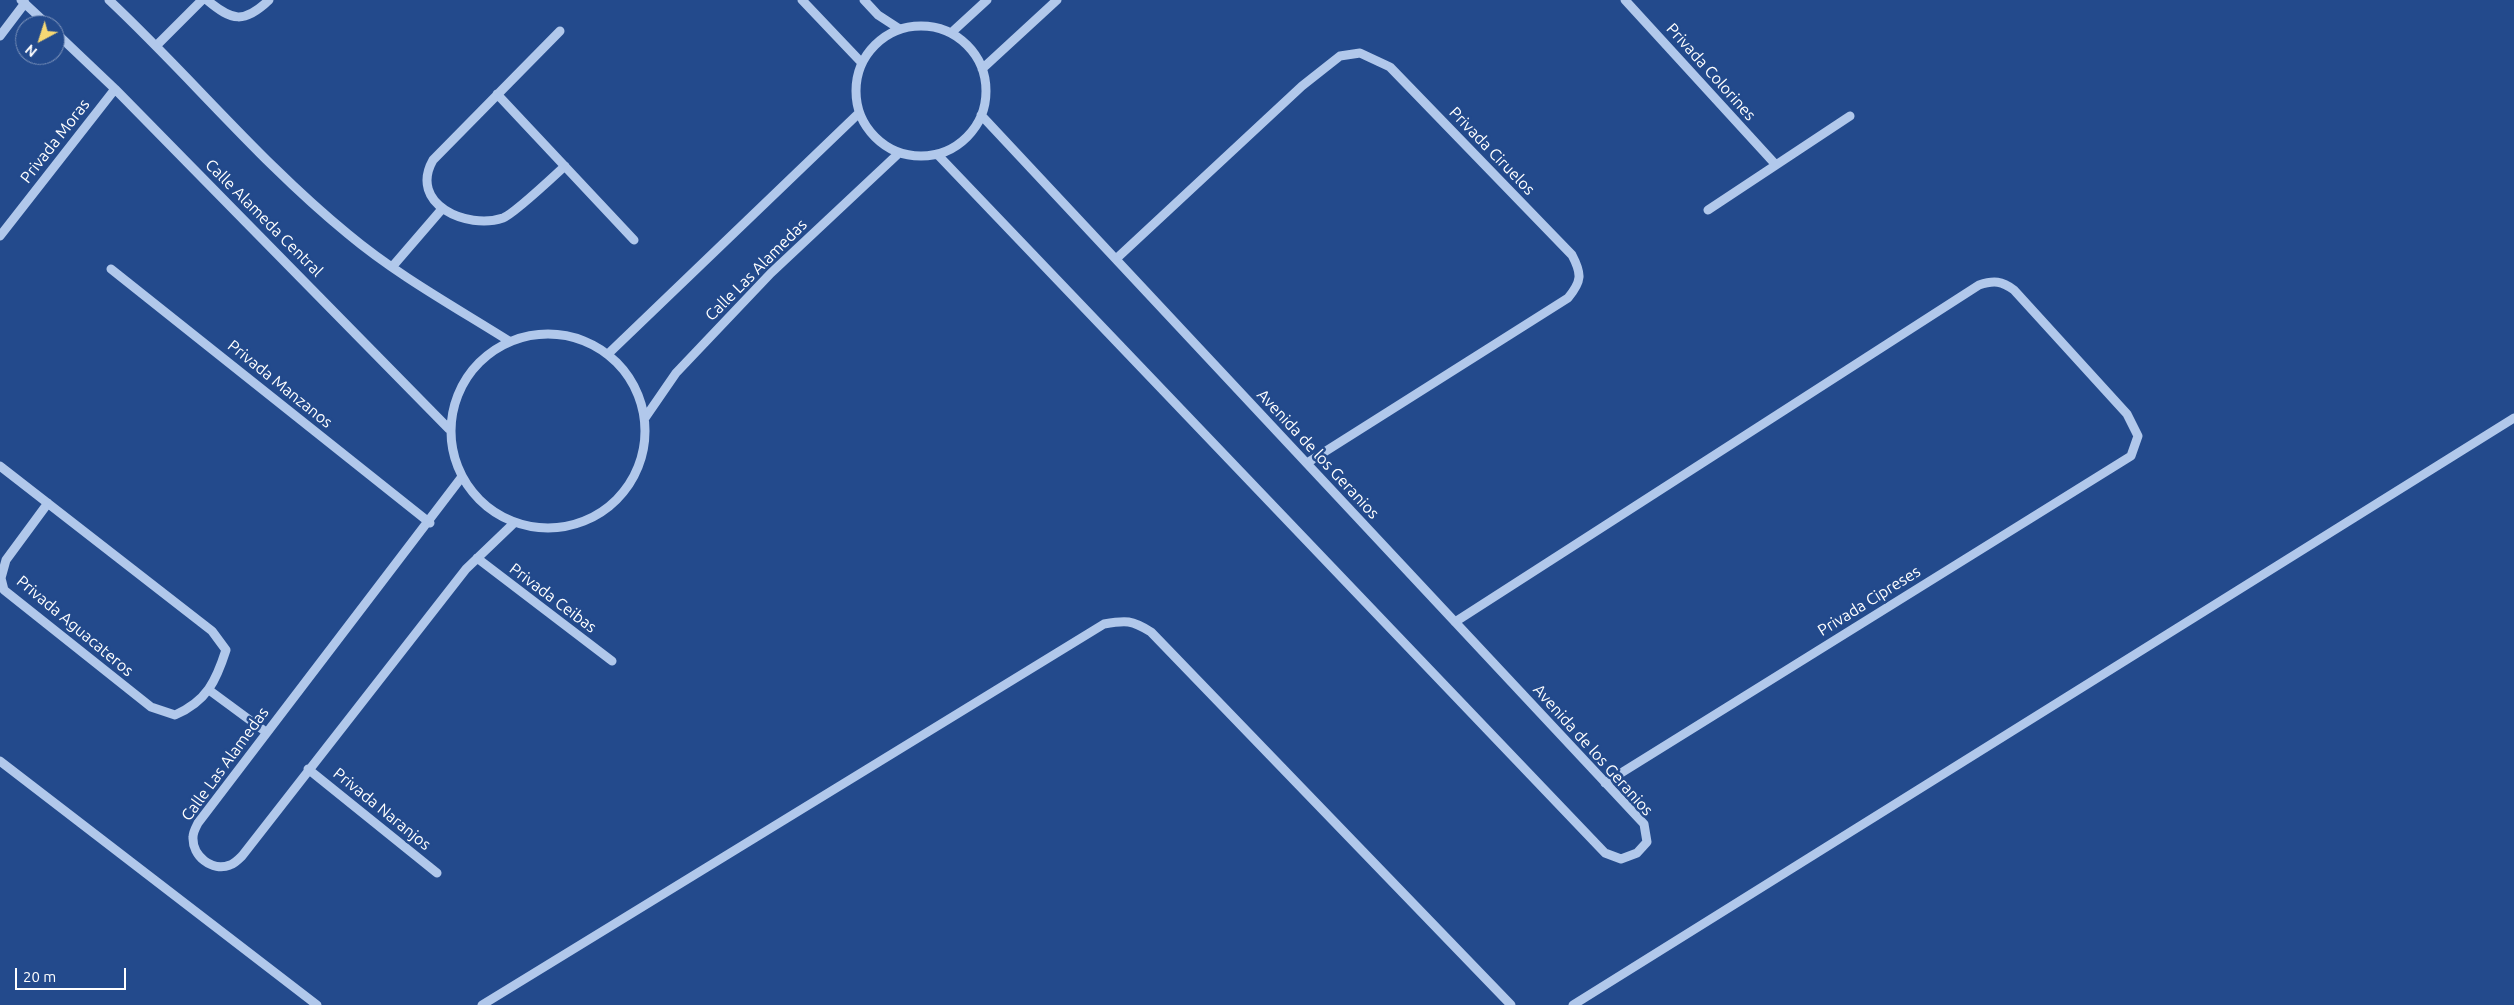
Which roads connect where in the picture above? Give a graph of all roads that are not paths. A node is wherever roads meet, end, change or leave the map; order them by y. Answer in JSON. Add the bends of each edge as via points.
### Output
{"nodes":[{"id":1,"x":109,"y":0,"type":"edge"},
{"id":2,"x":202,"y":0,"type":"edge"},
{"id":3,"x":206,"y":0,"type":"edge"},
{"id":4,"x":269,"y":0,"type":"edge"},
{"id":5,"x":802,"y":0,"type":"edge"},
{"id":6,"x":864,"y":0,"type":"edge"},
{"id":7,"x":987,"y":0,"type":"edge"},
{"id":8,"x":1057,"y":0,"type":"edge"},
{"id":9,"x":1625,"y":0,"type":"edge"},
{"id":10,"x":23,"y":2,"type":"edge"},
{"id":11,"x":37,"y":15,"type":"edge"},
{"id":12,"x":898,"y":28,"type":"junction"},
{"id":13,"x":560,"y":31,"type":"dead end"},
{"id":14,"x":951,"y":34,"type":"junction"},
{"id":15,"x":0,"y":36,"type":"edge"},
{"id":16,"x":65,"y":41,"type":"edge"},
{"id":17,"x":157,"y":45,"type":"junction"},
{"id":18,"x":861,"y":62,"type":"junction"},
{"id":19,"x":982,"y":69,"type":"junction"},
{"id":20,"x":115,"y":88,"type":"junction"},
{"id":21,"x":497,"y":94,"type":"junction"},
{"id":22,"x":859,"y":113,"type":"junction"},
{"id":23,"x":981,"y":116,"type":"junction"},
{"id":24,"x":1850,"y":116,"type":"dead end"},
{"id":25,"x":899,"y":153,"type":"junction"},
{"id":26,"x":937,"y":154,"type":"junction"},
{"id":27,"x":1776,"y":165,"type":"junction"},
{"id":28,"x":565,"y":166,"type":"junction"},
{"id":29,"x":442,"y":209,"type":"junction"},
{"id":30,"x":1708,"y":210,"type":"dead end"},
{"id":31,"x":0,"y":236,"type":"edge"},
{"id":32,"x":634,"y":240,"type":"dead end"},
{"id":33,"x":1116,"y":259,"type":"junction"},
{"id":34,"x":392,"y":267,"type":"junction"},
{"id":35,"x":111,"y":269,"type":"dead end"},
{"id":36,"x":509,"y":341,"type":"junction"},
{"id":37,"x":608,"y":354,"type":"junction"},
{"id":38,"x":645,"y":418,"type":"junction"},
{"id":39,"x":2514,"y":418,"type":"edge"},
{"id":40,"x":449,"y":428,"type":"junction"},
{"id":41,"x":1306,"y":463,"type":"junction"},
{"id":42,"x":0,"y":466,"type":"edge"},
{"id":43,"x":462,"y":478,"type":"junction"},
{"id":44,"x":48,"y":503,"type":"junction"},
{"id":45,"x":430,"y":523,"type":"junction"},
{"id":46,"x":514,"y":523,"type":"junction"},
{"id":47,"x":477,"y":558,"type":"junction"},
{"id":48,"x":1455,"y":622,"type":"junction"},
{"id":49,"x":612,"y":661,"type":"dead end"},
{"id":50,"x":209,"y":690,"type":"junction"},
{"id":51,"x":266,"y":732,"type":"junction"},
{"id":52,"x":0,"y":761,"type":"edge"},
{"id":53,"x":308,"y":769,"type":"junction"},
{"id":54,"x":1605,"y":783,"type":"junction"},
{"id":55,"x":437,"y":873,"type":"dead end"},
{"id":56,"x":317,"y":1005,"type":"edge"},
{"id":57,"x":482,"y":1005,"type":"edge"},
{"id":58,"x":1511,"y":1005,"type":"edge"},
{"id":59,"x":1573,"y":1005,"type":"edge"}],
"edges":[{"from":1,"to":17,"type":"street"},
{"from":2,"to":17,"type":"street"},
{"from":3,"to":4,"type":"street","via":[[233,17],[246,17]]},
{"from":5,"to":18,"type":"street"},
{"from":6,"to":12,"type":"street","via":[[878,15]]},
{"from":7,"to":14,"type":"street"},
{"from":8,"to":19,"type":"street"},
{"from":9,"to":27,"type":"street","name":"Privada Colorines"},
{"from":10,"to":11,"type":"street"},
{"from":10,"to":15,"type":"street"},
{"from":12,"to":14,"type":"street","via":[[917,26]]},
{"from":12,"to":18,"type":"street","via":[[874,44]]},
{"from":13,"to":21,"type":"street"},
{"from":14,"to":19,"type":"street","via":[[968,46]]},
{"from":16,"to":20,"type":"street","name":"Calle Alameda Central"},
{"from":17,"to":34,"type":"street","via":[[264,158],[348,234]]},
{"from":18,"to":22,"type":"street","via":[[855,94]]},
{"from":19,"to":23,"type":"street","via":[[985,98]]},
{"from":20,"to":31,"type":"street","name":"Privada Moras"},
{"from":20,"to":40,"type":"street","name":"Calle Alameda Central"},
{"from":21,"to":28,"type":"street"},
{"from":21,"to":29,"type":"street","via":[[433,160],[426,172],[426,186]]},
{"from":22,"to":25,"type":"street","via":[[868,130],[882,144]]},
{"from":22,"to":37,"type":"street"},
{"from":23,"to":26,"type":"street","via":[[964,140]]},
{"from":23,"to":33,"type":"street","name":"Avenida de los Geranios"},
{"from":24,"to":27,"type":"street"},
{"from":25,"to":26,"type":"street"},
{"from":25,"to":38,"type":"street","name":"Calle Las Alamedas","via":[[771,273],[676,373]]},
{"from":26,"to":54,"type":"street","name":"Avenida de los Geranios","via":[[1605,853],[1621,859],[1637,853],[1647,842],[1644,824]]},
{"from":27,"to":30,"type":"street"},
{"from":28,"to":29,"type":"street","via":[[504,218],[480,222]]},
{"from":28,"to":32,"type":"street"},
{"from":29,"to":34,"type":"street"},
{"from":33,"to":41,"type":"street","name":"Avenida de los Geranios"},
{"from":33,"to":41,"type":"street","name":"Privada Ciruelos","via":[[1302,86],[1340,56],[1360,53],[1390,67],[1572,255],[1579,270],[1578,286],[1568,298]]},
{"from":34,"to":36,"type":"street"},
{"from":35,"to":45,"type":"street","name":"Privada Manzanos"},
{"from":36,"to":37,"type":"street","via":[[543,333],[577,338]]},
{"from":36,"to":40,"type":"street","via":[[478,362],[458,392]]},
{"from":37,"to":38,"type":"street","via":[[633,383]]},
{"from":38,"to":46,"type":"street","via":[[639,468],[610,508],[564,528]]},
{"from":39,"to":59,"type":"street"},
{"from":40,"to":43,"type":"street"},
{"from":41,"to":48,"type":"street","name":"Avenida de los Geranios"},
{"from":42,"to":44,"type":"street","name":"Privada Aguacateros"},
{"from":43,"to":45,"type":"street","name":"Calle Las Alamedas"},
{"from":43,"to":46,"type":"street","via":[[484,506]]},
{"from":44,"to":50,"type":"street","name":"Privada Aguacateros","via":[[212,631],[226,650]]},
{"from":44,"to":50,"type":"street","name":"Privada Aguacateros","via":[[6,560],[1,578],[4,590],[151,707],[175,715],[192,708]]},
{"from":45,"to":51,"type":"street","name":"Calle Las Alamedas"},
{"from":46,"to":47,"type":"street","name":"Calle Las Alamedas"},
{"from":47,"to":49,"type":"street","name":"Privada Ceibas"},
{"from":47,"to":53,"type":"street","name":"Calle Las Alamedas"},
{"from":48,"to":54,"type":"street","name":"Avenida de los Geranios"},
{"from":48,"to":54,"type":"street","name":"Privada Cipreses","via":[[1979,285],[1991,281],[2004,283],[2014,290],[2128,414],[2138,436],[2131,456]]},
{"from":50,"to":51,"type":"street"},
{"from":51,"to":53,"type":"street","name":"Calle Las Alamedas","via":[[198,823],[192,836],[194,850],[203,860],[216,867],[231,865],[242,856]]},
{"from":52,"to":56,"type":"street"},
{"from":53,"to":55,"type":"street","name":"Privada Naranjos"},
{"from":57,"to":58,"type":"street","via":[[1104,624],[1125,620],[1151,632]]}]}
